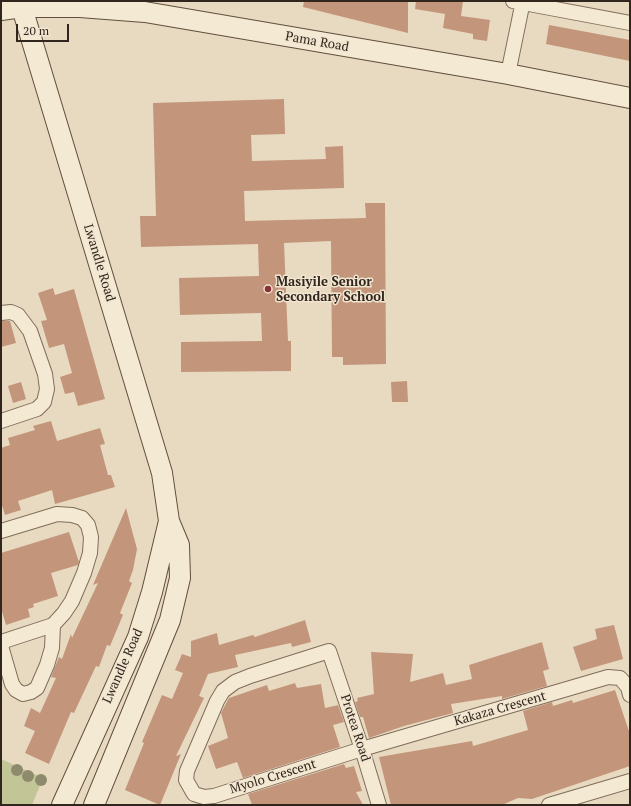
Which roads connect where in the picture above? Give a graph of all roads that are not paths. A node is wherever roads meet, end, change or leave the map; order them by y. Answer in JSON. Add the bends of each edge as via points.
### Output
{"nodes":[{"id":1,"x":519,"y":2,"type":"edge"},
{"id":2,"x":21,"y":4,"type":"edge"},
{"id":3,"x":1,"y":10,"type":"edge"},
{"id":4,"x":630,"y":23,"type":"edge"},
{"id":5,"x":508,"y":74,"type":"junction"},
{"id":6,"x":630,"y":98,"type":"edge"},
{"id":7,"x":1,"y":313,"type":"edge"},
{"id":8,"x":1,"y":421,"type":"edge"},
{"id":9,"x":169,"y":521,"type":"junction"},
{"id":10,"x":1,"y":531,"type":"edge"},
{"id":11,"x":53,"y":624,"type":"junction"},
{"id":12,"x":1,"y":642,"type":"edge"},
{"id":13,"x":1,"y":646,"type":"edge"},
{"id":14,"x":329,"y":651,"type":"joint"},
{"id":15,"x":630,"y":695,"type":"edge"},
{"id":16,"x":362,"y":749,"type":"junction"},
{"id":17,"x":630,"y":780,"type":"edge"},
{"id":18,"x":62,"y":805,"type":"edge"},
{"id":19,"x":94,"y":805,"type":"edge"},
{"id":20,"x":379,"y":805,"type":"edge"},
{"id":21,"x":549,"y":805,"type":"edge"}],
"edges":[{"from":1,"to":4,"type":"street"},
{"from":1,"to":5,"type":"street"},
{"from":2,"to":3,"type":"street","name":"Pama Road"},
{"from":2,"to":5,"type":"street","name":"Pama Road","via":[[145,12]]},
{"from":2,"to":9,"type":"street","name":"Lwandle Road","via":[[162,473]]},
{"from":5,"to":6,"type":"street","name":"Pama Road"},
{"from":7,"to":8,"type":"street","via":[[11,312],[18,315],[30,331],[45,374],[47,389],[44,402],[37,409]]},
{"from":9,"to":18,"type":"street","name":"Lwandle Road","via":[[138,637]]},
{"from":9,"to":19,"type":"street","name":"Lwandle Road","via":[[179,545],[180,578],[170,620]]},
{"from":10,"to":11,"type":"street","via":[[57,514],[82,518],[88,525],[91,537],[90,552],[84,573],[72,601]]},
{"from":11,"to":12,"type":"street"},
{"from":11,"to":13,"type":"street","via":[[52,648],[47,665],[37,688],[31,692],[23,694],[12,684]]},
{"from":14,"to":16,"type":"street","name":"Protea Road"},
{"from":14,"to":16,"type":"street","name":"Myolo Crescent","via":[[250,676],[235,682],[223,691],[187,771],[186,780],[194,794],[214,796]]},
{"from":15,"to":16,"type":"street","name":"Kakaza Crescent","via":[[628,687],[620,678],[608,677]]},
{"from":16,"to":20,"type":"street","name":"Protea Road"},
{"from":17,"to":21,"type":"street"}]}
